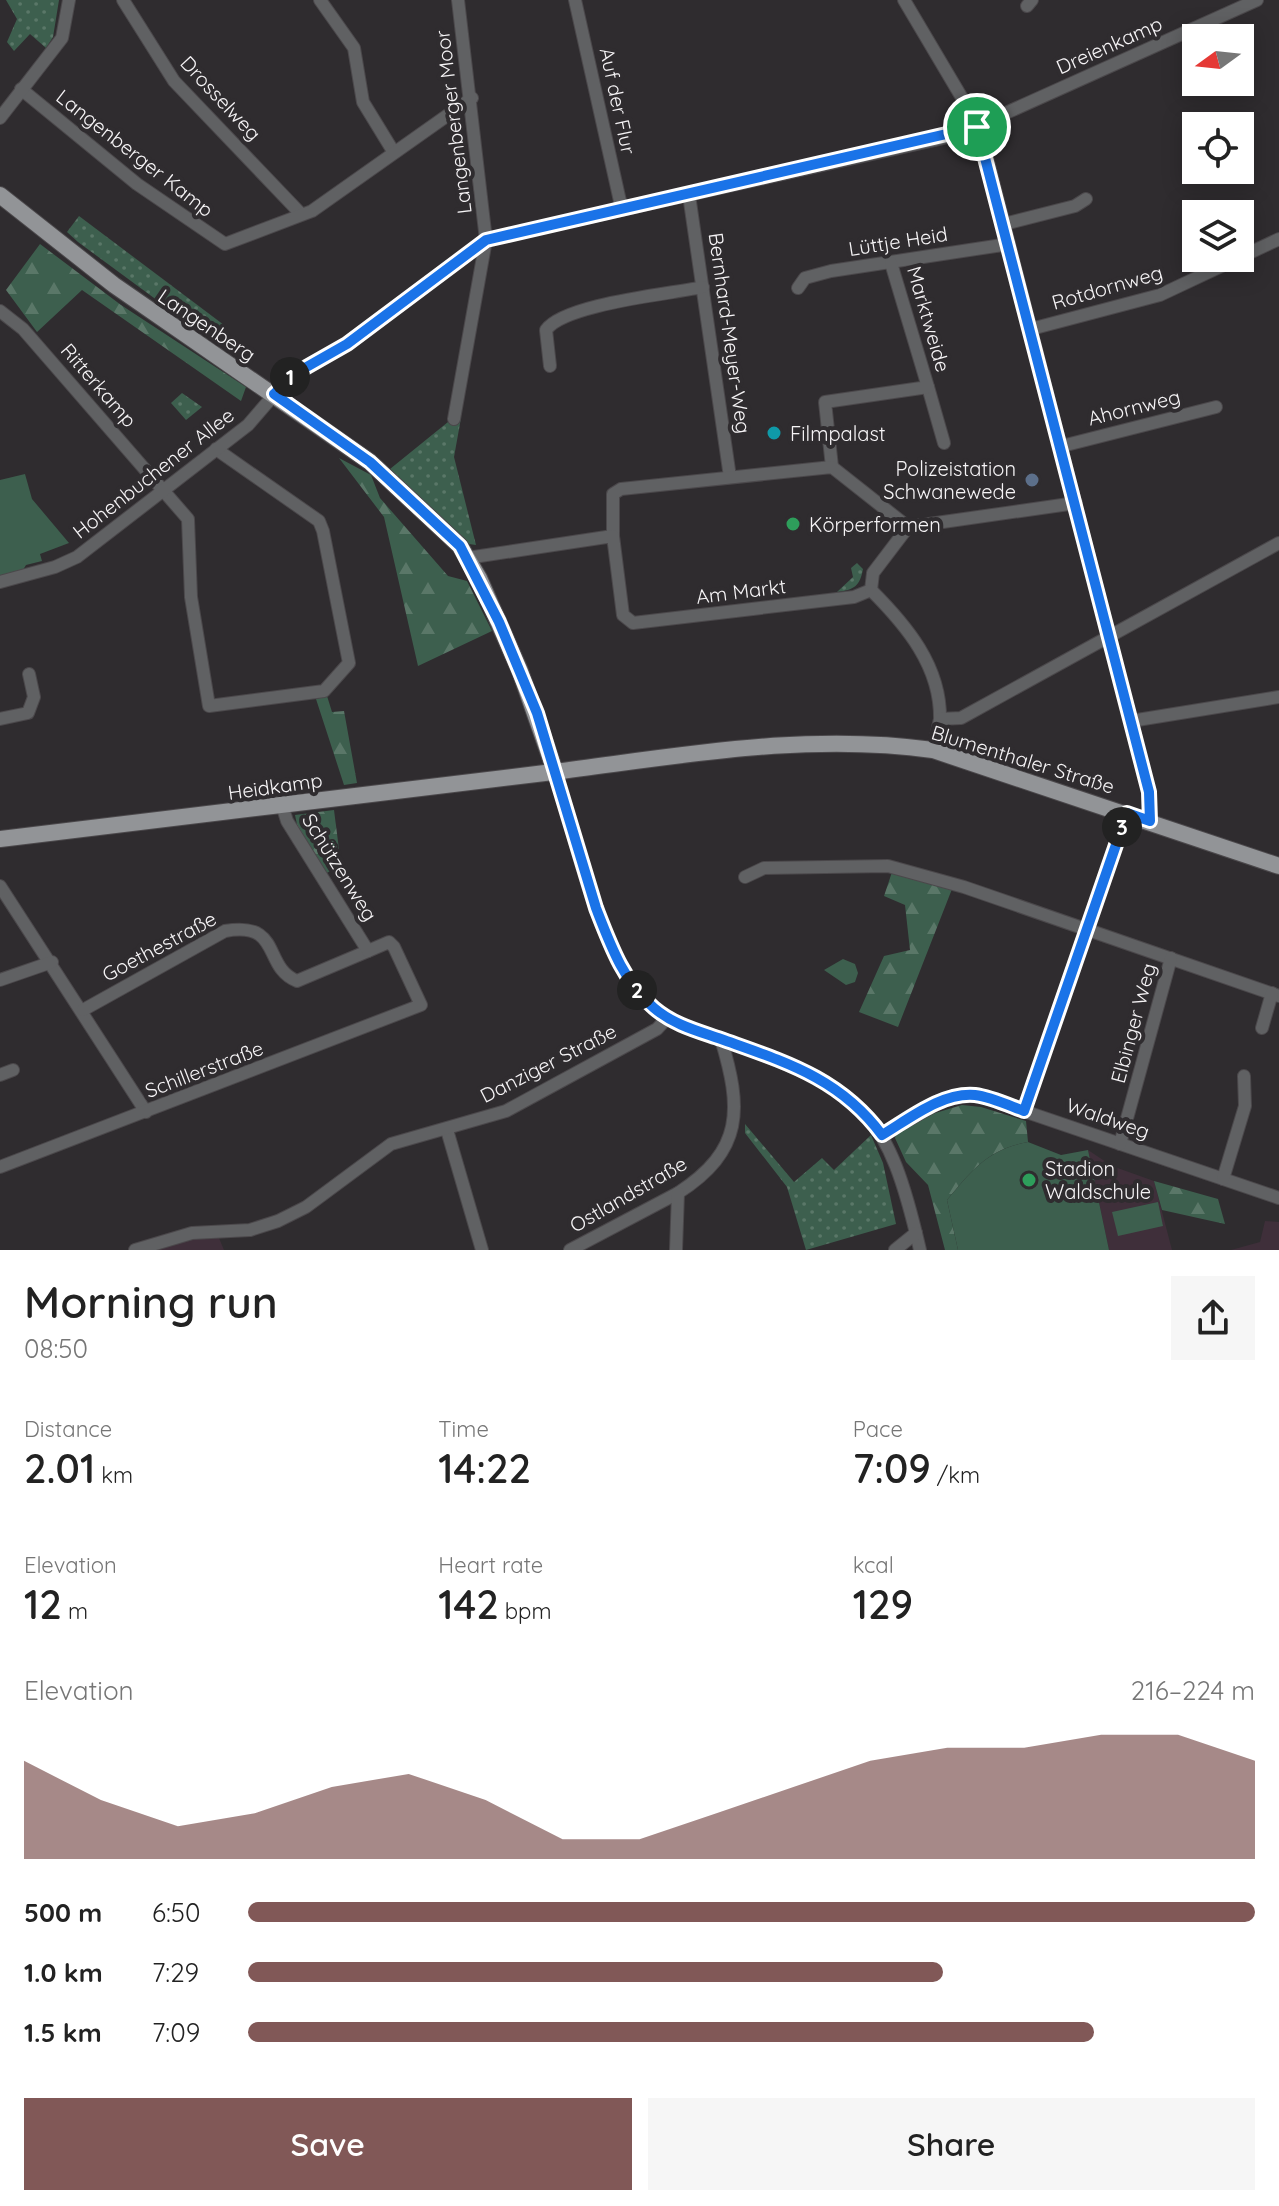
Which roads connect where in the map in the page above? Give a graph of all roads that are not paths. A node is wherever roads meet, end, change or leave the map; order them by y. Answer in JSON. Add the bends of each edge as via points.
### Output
{"nodes":[{"id":1,"x":69,"y":0,"type":"edge"},
{"id":2,"x":123,"y":0,"type":"edge"},
{"id":3,"x":320,"y":0,"type":"edge"},
{"id":4,"x":458,"y":0,"type":"edge"},
{"id":5,"x":575,"y":0,"type":"edge"},
{"id":6,"x":904,"y":0,"type":"edge"},
{"id":7,"x":1257,"y":0,"type":"edge"},
{"id":8,"x":21,"y":89,"type":"junction"},
{"id":9,"x":472,"y":98,"type":"junction"},
{"id":10,"x":0,"y":118,"type":"edge"},
{"id":11,"x":977,"y":127,"type":"junction"},
{"id":12,"x":393,"y":151,"type":"junction"},
{"id":13,"x":0,"y":195,"type":"edge"},
{"id":14,"x":689,"y":195,"type":"junction"},
{"id":15,"x":1086,"y":199,"type":"dead end"},
{"id":16,"x":622,"y":210,"type":"junction"},
{"id":17,"x":301,"y":214,"type":"junction"},
{"id":18,"x":1004,"y":224,"type":"junction"},
{"id":19,"x":1279,"y":239,"type":"edge"},
{"id":20,"x":486,"y":240,"type":"junction"},
{"id":21,"x":1009,"y":244,"type":"junction"},
{"id":22,"x":891,"y":263,"type":"junction"},
{"id":23,"x":703,"y":287,"type":"junction"},
{"id":24,"x":798,"y":288,"type":"dead end"},
{"id":25,"x":0,"y":311,"type":"edge"},
{"id":26,"x":1031,"y":329,"type":"junction"},
{"id":27,"x":550,"y":366,"type":"dead end"},
{"id":28,"x":928,"y":387,"type":"junction"},
{"id":29,"x":274,"y":394,"type":"junction"},
{"id":30,"x":1216,"y":407,"type":"dead end"},
{"id":31,"x":454,"y":419,"type":"dead end"},
{"id":32,"x":944,"y":443,"type":"dead end"},
{"id":33,"x":1062,"y":446,"type":"junction"},
{"id":34,"x":216,"y":449,"type":"junction"},
{"id":35,"x":832,"y":467,"type":"junction"},
{"id":36,"x":730,"y":477,"type":"junction"},
{"id":37,"x":164,"y":489,"type":"junction"},
{"id":38,"x":1076,"y":503,"type":"junction"},
{"id":39,"x":908,"y":527,"type":"junction"},
{"id":40,"x":613,"y":536,"type":"junction"},
{"id":41,"x":1279,"y":543,"type":"edge"},
{"id":42,"x":467,"y":558,"type":"junction"},
{"id":43,"x":0,"y":582,"type":"edge"},
{"id":44,"x":871,"y":590,"type":"junction"},
{"id":45,"x":1109,"y":635,"type":"junction"},
{"id":46,"x":29,"y":674,"type":"dead end"},
{"id":47,"x":1279,"y":697,"type":"edge"},
{"id":48,"x":0,"y":719,"type":"edge"},
{"id":49,"x":940,"y":719,"type":"junction"},
{"id":50,"x":1131,"y":721,"type":"junction"},
{"id":51,"x":933,"y":750,"type":"junction"},
{"id":52,"x":555,"y":771,"type":"junction"},
{"id":53,"x":282,"y":805,"type":"junction"},
{"id":54,"x":1127,"y":813,"type":"junction"},
{"id":55,"x":1150,"y":821,"type":"junction"},
{"id":56,"x":0,"y":839,"type":"edge"},
{"id":57,"x":1279,"y":866,"type":"edge"},
{"id":58,"x":745,"y":877,"type":"dead end"},
{"id":59,"x":0,"y":886,"type":"edge"},
{"id":60,"x":1087,"y":929,"type":"junction"},
{"id":61,"x":368,"y":951,"type":"junction"},
{"id":62,"x":1171,"y":958,"type":"junction"},
{"id":63,"x":52,"y":962,"type":"junction"},
{"id":64,"x":0,"y":980,"type":"edge"},
{"id":65,"x":1275,"y":994,"type":"edge"},
{"id":66,"x":421,"y":1005,"type":"joint"},
{"id":67,"x":83,"y":1010,"type":"junction"},
{"id":68,"x":667,"y":1018,"type":"junction"},
{"id":69,"x":1262,"y":1028,"type":"dead end"},
{"id":70,"x":721,"y":1039,"type":"junction"},
{"id":71,"x":13,"y":1070,"type":"dead end"},
{"id":72,"x":0,"y":1075,"type":"edge"},
{"id":73,"x":1244,"y":1076,"type":"dead end"},
{"id":74,"x":1024,"y":1111,"type":"junction"},
{"id":75,"x":146,"y":1112,"type":"junction"},
{"id":76,"x":447,"y":1130,"type":"junction"},
{"id":77,"x":882,"y":1135,"type":"junction"},
{"id":78,"x":1120,"y":1144,"type":"junction"},
{"id":79,"x":0,"y":1167,"type":"edge"},
{"id":80,"x":1223,"y":1179,"type":"junction"},
{"id":81,"x":678,"y":1193,"type":"junction"},
{"id":82,"x":1279,"y":1198,"type":"edge"},
{"id":83,"x":916,"y":1233,"type":"junction"},
{"id":84,"x":135,"y":1250,"type":"edge"},
{"id":85,"x":482,"y":1250,"type":"edge"},
{"id":86,"x":570,"y":1250,"type":"edge"},
{"id":87,"x":676,"y":1250,"type":"edge"},
{"id":88,"x":895,"y":1250,"type":"edge"},
{"id":89,"x":920,"y":1250,"type":"edge"}],
"edges":[{"from":1,"to":8,"type":"street","via":[[62,38]]},
{"from":2,"to":17,"type":"street","name":"Drosselweg","via":[[174,81]]},
{"from":3,"to":12,"type":"street","via":[[354,48],[363,102]]},
{"from":4,"to":9,"type":"street","name":"Langenberger Moor"},
{"from":5,"to":16,"type":"street","name":"Auf der Flur"},
{"from":6,"to":11,"type":"street"},
{"from":7,"to":11,"type":"street","name":"Dreienkamp"},
{"from":8,"to":10,"type":"street"},
{"from":8,"to":17,"type":"street","name":"Langenberger Kamp","via":[[137,184],[219,242],[231,244]]},
{"from":9,"to":12,"type":"street","name":"Langenberger Kamp"},
{"from":9,"to":20,"type":"street","name":"Langenberger Moor"},
{"from":11,"to":14,"type":"street","name":"Dreienkamp"},
{"from":11,"to":18,"type":"street"},
{"from":12,"to":17,"type":"street","name":"Langenberger Kamp"},
{"from":13,"to":29,"type":"main road","name":"Langenberg","via":[[114,285]]},
{"from":14,"to":16,"type":"street","name":"Dreienkamp"},
{"from":14,"to":23,"type":"street","name":"Bernhard-Meyer-Weg"},
{"from":15,"to":18,"type":"street"},
{"from":16,"to":20,"type":"street","name":"Dreienkamp"},
{"from":18,"to":21,"type":"street"},
{"from":19,"to":26,"type":"street","name":"Rotdornweg","via":[[1160,295]]},
{"from":20,"to":29,"type":"street","name":"Hohenbuchener Allee","via":[[347,344],[296,373]]},
{"from":20,"to":31,"type":"street","name":"Langenberger Moor"},
{"from":21,"to":22,"type":"street","name":"Lüttje Heid"},
{"from":21,"to":26,"type":"street"},
{"from":22,"to":24,"type":"street","name":"Lüttje Heid","via":[[818,274],[805,278]]},
{"from":22,"to":28,"type":"street","name":"Marktweide"},
{"from":23,"to":27,"type":"street","via":[[559,320],[546,330]]},
{"from":23,"to":36,"type":"street","name":"Bernhard-Meyer-Weg"},
{"from":25,"to":37,"type":"street","name":"Ritterkamp","via":[[23,329]]},
{"from":26,"to":33,"type":"street"},
{"from":28,"to":32,"type":"street","name":"Marktweide"},
{"from":28,"to":35,"type":"street","name":"Marktweide","via":[[825,402]]},
{"from":29,"to":34,"type":"street","name":"Hohenbuchener Allee","via":[[248,425]]},
{"from":29,"to":42,"type":"main road","name":"Langenberg","via":[[370,462]]},
{"from":30,"to":33,"type":"street","name":"Ahornweg"},
{"from":33,"to":38,"type":"street"},
{"from":34,"to":37,"type":"street","name":"Hohenbuchener Allee"},
{"from":34,"to":37,"type":"street","name":"Ritterkamp","via":[[319,521],[349,663],[324,691],[209,706],[191,597],[188,519]]},
{"from":35,"to":36,"type":"street","name":"Am Markt"},
{"from":35,"to":39,"type":"street"},
{"from":36,"to":40,"type":"street","name":"Am Markt","via":[[621,489],[611,500]]},
{"from":37,"to":43,"type":"street","name":"Hohenbuchener Allee","via":[[77,557]]},
{"from":38,"to":39,"type":"street"},
{"from":38,"to":45,"type":"street"},
{"from":39,"to":44,"type":"street","via":[[873,573]]},
{"from":40,"to":42,"type":"street"},
{"from":40,"to":44,"type":"street","name":"Am Markt","via":[[623,615],[633,623],[854,597]]},
{"from":41,"to":45,"type":"street"},
{"from":42,"to":52,"type":"main road","name":"Langenberg","via":[[520,671]]},
{"from":44,"to":49,"type":"street","via":[[895,614],[930,668]]},
{"from":45,"to":49,"type":"street","via":[[957,720]]},
{"from":45,"to":50,"type":"street"},
{"from":46,"to":48,"type":"street","via":[[34,697],[28,713]]},
{"from":47,"to":50,"type":"street"},
{"from":49,"to":51,"type":"street"},
{"from":50,"to":55,"type":"street","via":[[1151,799]]},
{"from":51,"to":52,"type":"main road","name":"Blumenthaler Straße","via":[[815,742]]},
{"from":51,"to":54,"type":"main road","name":"Blumenthaler Straße"},
{"from":52,"to":53,"type":"main road","name":"Heidkamp"},
{"from":52,"to":68,"type":"street","via":[[608,941],[639,992]]},
{"from":53,"to":56,"type":"main road","name":"Heidkamp"},
{"from":53,"to":61,"type":"street","name":"Schützenweg","via":[[285,818]]},
{"from":54,"to":55,"type":"main road","name":"Blumenthaler Straße"},
{"from":54,"to":60,"type":"street"},
{"from":55,"to":57,"type":"main road","name":"Blumenthaler Straße"},
{"from":58,"to":60,"type":"street","via":[[764,868],[888,866]]},
{"from":59,"to":63,"type":"street"},
{"from":60,"to":62,"type":"street"},
{"from":60,"to":74,"type":"street"},
{"from":61,"to":66,"type":"street","name":"Schützenweg","via":[[389,942],[394,947]]},
{"from":61,"to":67,"type":"street","name":"Goethestraße","via":[[297,981],[289,978],[266,938],[247,927],[225,931]]},
{"from":62,"to":65,"type":"street"},
{"from":62,"to":78,"type":"street","name":"Elbinger Weg"},
{"from":63,"to":64,"type":"street"},
{"from":63,"to":67,"type":"street"},
{"from":65,"to":69,"type":"street"},
{"from":66,"to":75,"type":"street","name":"Schillerstraße"},
{"from":67,"to":75,"type":"street"},
{"from":68,"to":70,"type":"street"},
{"from":68,"to":76,"type":"street","name":"Danziger Straße","via":[[657,1029],[506,1111]]},
{"from":70,"to":77,"type":"street","via":[[834,1086]]},
{"from":70,"to":81,"type":"street","name":"Ostlandstraße","via":[[734,1098],[734,1129],[717,1161]]},
{"from":71,"to":72,"type":"street"},
{"from":73,"to":80,"type":"street","via":[[1245,1106]]},
{"from":74,"to":77,"type":"street","name":"Waldweg","via":[[977,1095],[960,1095]]},
{"from":74,"to":78,"type":"street","name":"Waldweg"},
{"from":75,"to":79,"type":"street","name":"Schillerstraße"},
{"from":76,"to":84,"type":"street","name":"Danziger Straße","via":[[391,1144],[306,1207],[278,1221],[250,1230],[192,1233]]},
{"from":76,"to":85,"type":"street"},
{"from":77,"to":83,"type":"street"},
{"from":78,"to":80,"type":"street","name":"Waldweg"},
{"from":80,"to":82,"type":"street","name":"Waldweg"},
{"from":81,"to":86,"type":"street","name":"Ostlandstraße"},
{"from":81,"to":87,"type":"street"},
{"from":83,"to":88,"type":"street"},
{"from":83,"to":89,"type":"street"}]}
